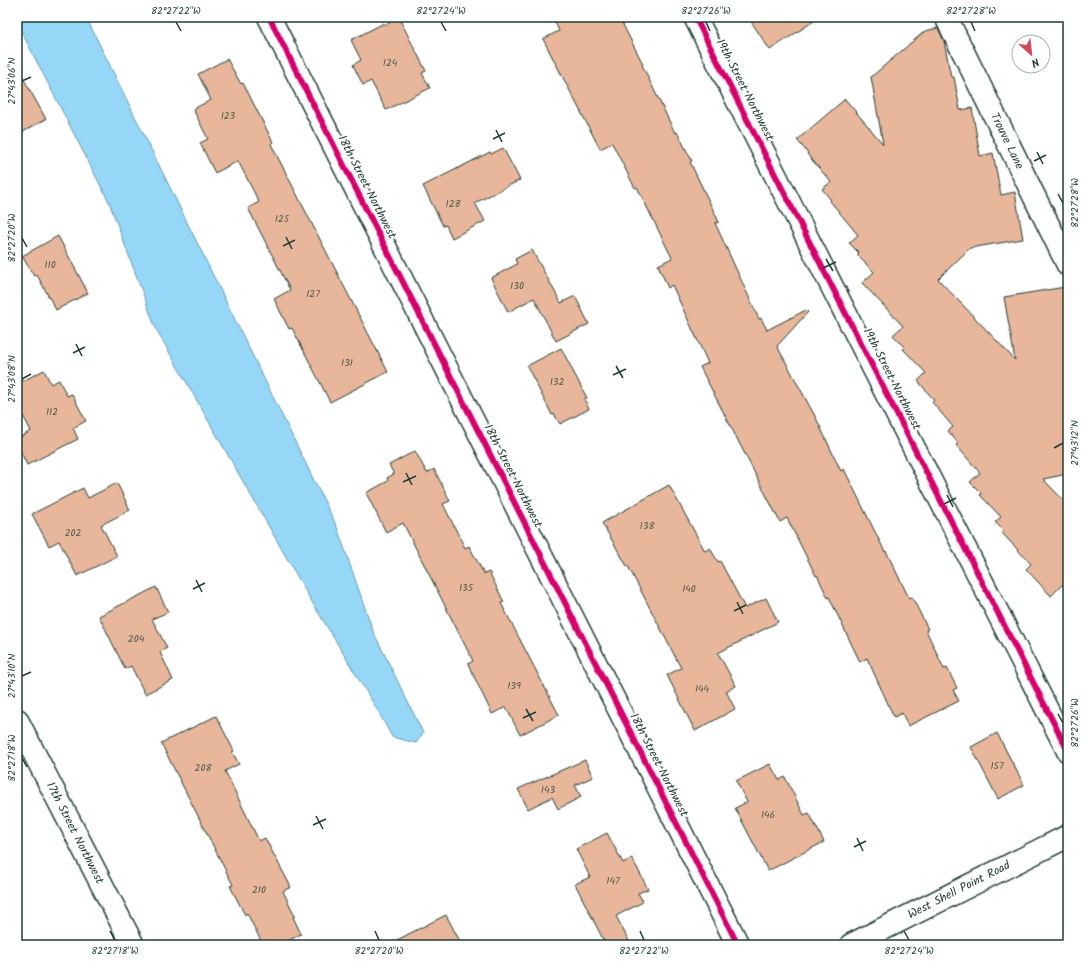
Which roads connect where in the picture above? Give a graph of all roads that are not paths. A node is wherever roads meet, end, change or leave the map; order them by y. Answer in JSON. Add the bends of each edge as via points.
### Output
{"nodes":[{"id":1,"x":268,"y":17,"type":"edge"},
{"id":2,"x":695,"y":17,"type":"edge"},
{"id":3,"x":946,"y":17,"type":"edge"},
{"id":4,"x":1068,"y":265,"type":"edge"},
{"id":5,"x":17,"y":720,"type":"edge"},
{"id":6,"x":1068,"y":751,"type":"edge"},
{"id":7,"x":1067,"y":837,"type":"edge"},
{"id":8,"x":133,"y":945,"type":"edge"},
{"id":9,"x":738,"y":945,"type":"edge"},
{"id":10,"x":851,"y":945,"type":"edge"}],
"edges":[{"from":1,"to":9,"type":"street","name":"18th Street Northwest"},
{"from":2,"to":6,"type":"street","name":"19th Street Northwest"},
{"from":3,"to":4,"type":"street","name":"Trouve Lane"},
{"from":5,"to":8,"type":"street","name":"17th Street Northwest"},
{"from":7,"to":10,"type":"street","name":"West Shell Point Road"}]}
